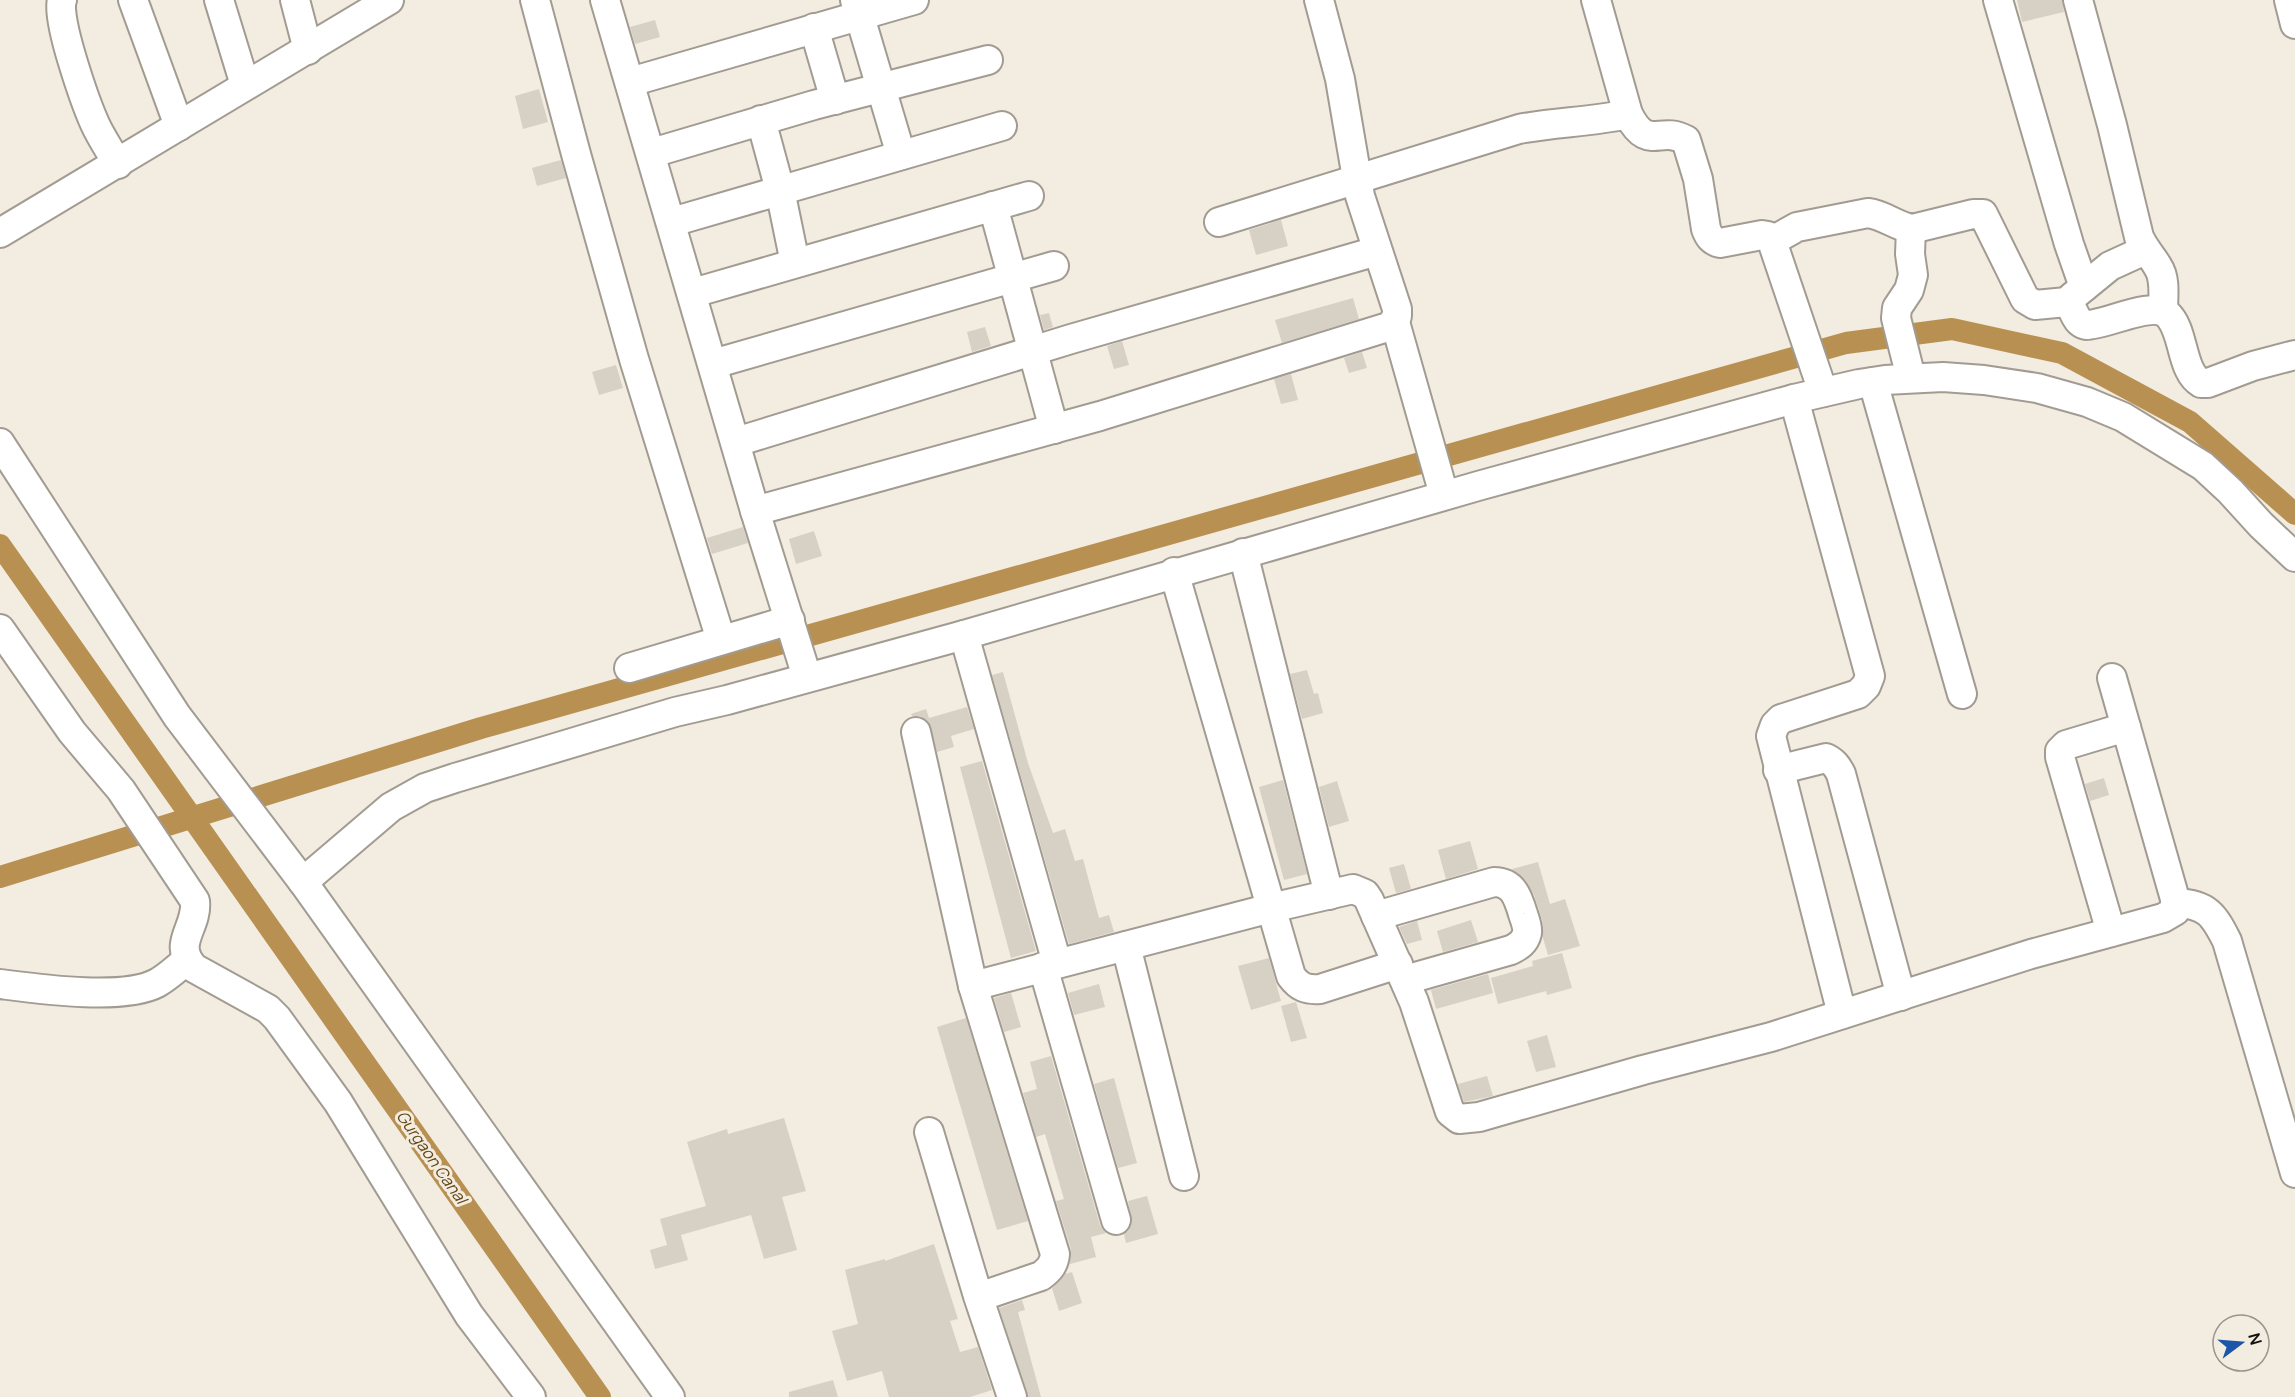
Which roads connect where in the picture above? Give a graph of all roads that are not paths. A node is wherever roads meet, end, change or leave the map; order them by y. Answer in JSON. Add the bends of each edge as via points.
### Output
{"nodes":[{"id":1,"x":62,"y":0,"type":"edge"},
{"id":2,"x":133,"y":0,"type":"edge"},
{"id":3,"x":219,"y":0,"type":"edge"},
{"id":4,"x":295,"y":0,"type":"edge"},
{"id":5,"x":389,"y":0,"type":"edge"},
{"id":6,"x":535,"y":0,"type":"edge"},
{"id":7,"x":606,"y":0,"type":"edge"},
{"id":8,"x":914,"y":0,"type":"edge"},
{"id":9,"x":1319,"y":0,"type":"edge"},
{"id":10,"x":1596,"y":0,"type":"edge"},
{"id":11,"x":1998,"y":0,"type":"edge"},
{"id":12,"x":2078,"y":0,"type":"edge"},
{"id":13,"x":2289,"y":0,"type":"edge"},
{"id":14,"x":858,"y":7,"type":"edge"},
{"id":15,"x":2295,"y":24,"type":"edge"},
{"id":16,"x":814,"y":28,"type":"junction"},
{"id":17,"x":308,"y":50,"type":"junction"},
{"id":18,"x":988,"y":60,"type":"dead end"},
{"id":19,"x":630,"y":82,"type":"junction"},
{"id":20,"x":246,"y":85,"type":"junction"},
{"id":21,"x":883,"y":88,"type":"junction"},
{"id":22,"x":835,"y":100,"type":"junction"},
{"id":23,"x":1628,"y":114,"type":"junction"},
{"id":24,"x":761,"y":120,"type":"junction"},
{"id":25,"x":179,"y":126,"type":"junction"},
{"id":26,"x":1002,"y":126,"type":"dead end"},
{"id":27,"x":652,"y":153,"type":"junction"},
{"id":28,"x":901,"y":155,"type":"junction"},
{"id":29,"x":118,"y":164,"type":"junction"},
{"id":30,"x":1356,"y":180,"type":"junction"},
{"id":31,"x":780,"y":190,"type":"junction"},
{"id":32,"x":1029,"y":196,"type":"dead end"},
{"id":33,"x":993,"y":206,"type":"junction"},
{"id":34,"x":672,"y":222,"type":"junction"},
{"id":35,"x":1219,"y":222,"type":"dead end"},
{"id":36,"x":1911,"y":229,"type":"junction"},
{"id":37,"x":0,"y":233,"type":"edge"},
{"id":38,"x":1772,"y":241,"type":"junction"},
{"id":39,"x":2145,"y":250,"type":"junction"},
{"id":40,"x":1377,"y":251,"type":"junction"},
{"id":41,"x":795,"y":263,"type":"junction"},
{"id":42,"x":1053,"y":266,"type":"dead end"},
{"id":43,"x":1013,"y":278,"type":"junction"},
{"id":44,"x":693,"y":293,"type":"junction"},
{"id":45,"x":2075,"y":294,"type":"junction"},
{"id":46,"x":2163,"y":311,"type":"junction"},
{"id":47,"x":1395,"y":322,"type":"junction"},
{"id":48,"x":1032,"y":351,"type":"junction"},
{"id":49,"x":1905,"y":354,"type":"junction"},
{"id":50,"x":2295,"y":355,"type":"edge"},
{"id":51,"x":713,"y":364,"type":"junction"},
{"id":52,"x":1814,"y":366,"type":"junction"},
{"id":53,"x":1873,"y":382,"type":"junction"},
{"id":54,"x":1794,"y":399,"type":"junction"},
{"id":55,"x":1054,"y":429,"type":"junction"},
{"id":56,"x":736,"y":442,"type":"junction"},
{"id":57,"x":0,"y":443,"type":"edge"},
{"id":58,"x":1444,"y":495,"type":"junction"},
{"id":59,"x":755,"y":511,"type":"junction"},
{"id":60,"x":1243,"y":553,"type":"junction"},
{"id":61,"x":2295,"y":557,"type":"edge"},
{"id":62,"x":1174,"y":572,"type":"junction"},
{"id":63,"x":0,"y":629,"type":"edge"},
{"id":64,"x":964,"y":635,"type":"junction"},
{"id":65,"x":722,"y":640,"type":"junction"},
{"id":66,"x":797,"y":645,"type":"junction"},
{"id":67,"x":629,"y":669,"type":"dead end"},
{"id":68,"x":2112,"y":678,"type":"dead end"},
{"id":69,"x":1962,"y":694,"type":"dead end"},
{"id":70,"x":2126,"y":727,"type":"junction"},
{"id":71,"x":916,"y":732,"type":"dead end"},
{"id":72,"x":1779,"y":770,"type":"junction"},
{"id":73,"x":303,"y":882,"type":"junction"},
{"id":74,"x":1329,"y":896,"type":"junction"},
{"id":75,"x":2176,"y":903,"type":"junction"},
{"id":76,"x":1271,"y":908,"type":"junction"},
{"id":77,"x":1376,"y":916,"type":"junction"},
{"id":78,"x":2111,"y":932,"type":"junction"},
{"id":79,"x":1126,"y":946,"type":"junction"},
{"id":80,"x":187,"y":960,"type":"junction"},
{"id":81,"x":1050,"y":965,"type":"junction"},
{"id":82,"x":1402,"y":972,"type":"junction"},
{"id":83,"x":0,"y":984,"type":"edge"},
{"id":84,"x":973,"y":986,"type":"junction"},
{"id":85,"x":1901,"y":996,"type":"junction"},
{"id":86,"x":1842,"y":1014,"type":"junction"},
{"id":87,"x":929,"y":1132,"type":"dead end"},
{"id":88,"x":2295,"y":1173,"type":"edge"},
{"id":89,"x":1184,"y":1176,"type":"dead end"},
{"id":90,"x":1116,"y":1220,"type":"dead end"},
{"id":91,"x":979,"y":1297,"type":"junction"},
{"id":92,"x":531,"y":1397,"type":"edge"},
{"id":93,"x":670,"y":1397,"type":"edge"},
{"id":94,"x":1012,"y":1397,"type":"edge"}],
"edges":[{"from":1,"to":29,"type":"street","via":[[62,22],[86,102]]},
{"from":2,"to":25,"type":"street"},
{"from":3,"to":20,"type":"street"},
{"from":4,"to":17,"type":"street"},
{"from":5,"to":17,"type":"street"},
{"from":6,"to":65,"type":"street","via":[[634,359]]},
{"from":7,"to":19,"type":"street"},
{"from":8,"to":14,"type":"street"},
{"from":9,"to":30,"type":"street","via":[[1340,79]]},
{"from":10,"to":23,"type":"street"},
{"from":11,"to":45,"type":"street","via":[[2069,244]]},
{"from":12,"to":39,"type":"street"},
{"from":13,"to":15,"type":"street"},
{"from":14,"to":16,"type":"street"},
{"from":14,"to":21,"type":"street"},
{"from":16,"to":19,"type":"street"},
{"from":16,"to":22,"type":"street"},
{"from":17,"to":20,"type":"street"},
{"from":18,"to":21,"type":"street"},
{"from":19,"to":27,"type":"street"},
{"from":20,"to":25,"type":"street"},
{"from":21,"to":22,"type":"street"},
{"from":21,"to":28,"type":"street"},
{"from":22,"to":24,"type":"street"},
{"from":23,"to":30,"type":"street","via":[[1519,129]]},
{"from":23,"to":38,"type":"street","via":[[1640,133],[1686,140],[1698,179],[1706,229],[1714,242],[1762,235]]},
{"from":24,"to":27,"type":"street"},
{"from":24,"to":31,"type":"street"},
{"from":25,"to":29,"type":"street"},
{"from":26,"to":28,"type":"street"},
{"from":27,"to":34,"type":"street"},
{"from":28,"to":31,"type":"street"},
{"from":29,"to":37,"type":"street"},
{"from":30,"to":35,"type":"street"},
{"from":30,"to":40,"type":"street"},
{"from":31,"to":34,"type":"street"},
{"from":31,"to":41,"type":"street"},
{"from":32,"to":33,"type":"street"},
{"from":33,"to":41,"type":"street"},
{"from":33,"to":43,"type":"street"},
{"from":34,"to":44,"type":"street"},
{"from":36,"to":38,"type":"street","via":[[1868,213],[1797,227]]},
{"from":36,"to":45,"type":"street","via":[[1983,214],[2025,299],[2035,305]]},
{"from":36,"to":49,"type":"street","via":[[1913,275],[1896,318]]},
{"from":38,"to":52,"type":"street"},
{"from":39,"to":45,"type":"street","via":[[2110,266]]},
{"from":39,"to":46,"type":"street","via":[[2161,273]]},
{"from":40,"to":47,"type":"street","via":[[1396,309]]},
{"from":40,"to":48,"type":"street"},
{"from":41,"to":44,"type":"street"},
{"from":42,"to":43,"type":"street"},
{"from":43,"to":48,"type":"street"},
{"from":43,"to":51,"type":"street"},
{"from":44,"to":51,"type":"street"},
{"from":45,"to":46,"type":"street","via":[[2070,304],[2077,319],[2086,325]]},
{"from":46,"to":50,"type":"street","via":[[2173,324],[2191,375],[2201,383]]},
{"from":47,"to":55,"type":"street","via":[[1384,329]]},
{"from":47,"to":58,"type":"street"},
{"from":48,"to":55,"type":"street"},
{"from":48,"to":56,"type":"street"},
{"from":49,"to":53,"type":"street"},
{"from":49,"to":61,"type":"street","via":[[1942,377],[2037,388],[2123,417],[2203,466]]},
{"from":51,"to":56,"type":"street"},
{"from":52,"to":53,"type":"street"},
{"from":52,"to":54,"type":"street"},
{"from":53,"to":69,"type":"street"},
{"from":54,"to":58,"type":"street"},
{"from":54,"to":72,"type":"street","via":[[1870,676],[1858,694],[1790,715],[1775,725],[1771,736]]},
{"from":55,"to":59,"type":"street"},
{"from":56,"to":59,"type":"street"},
{"from":57,"to":73,"type":"street","via":[[177,716]]},
{"from":58,"to":60,"type":"street"},
{"from":59,"to":66,"type":"street"},
{"from":60,"to":62,"type":"street"},
{"from":60,"to":74,"type":"street"},
{"from":62,"to":64,"type":"street"},
{"from":62,"to":76,"type":"street"},
{"from":63,"to":80,"type":"street","via":[[72,732],[121,790],[195,901],[196,911],[184,941]]},
{"from":64,"to":66,"type":"street"},
{"from":64,"to":81,"type":"street"},
{"from":65,"to":66,"type":"street"},
{"from":65,"to":67,"type":"street"},
{"from":66,"to":73,"type":"street","via":[[675,712],[408,796],[375,819]]},
{"from":68,"to":70,"type":"street"},
{"from":70,"to":75,"type":"street"},
{"from":70,"to":78,"type":"street","via":[[2066,745],[2060,751]]},
{"from":71,"to":84,"type":"street"},
{"from":72,"to":85,"type":"street","via":[[1826,758],[1837,766]]},
{"from":72,"to":86,"type":"street"},
{"from":73,"to":93,"type":"street"},
{"from":74,"to":76,"type":"street"},
{"from":74,"to":77,"type":"street","via":[[1359,891],[1369,900]]},
{"from":75,"to":78,"type":"street","via":[[2175,911],[2163,918]]},
{"from":75,"to":88,"type":"street","via":[[2204,909],[2227,941]]},
{"from":76,"to":79,"type":"street"},
{"from":76,"to":82,"type":"street","via":[[1291,976],[1307,989]]},
{"from":77,"to":82,"type":"street"},
{"from":77,"to":82,"type":"street","via":[[1494,882],[1511,887],[1518,897],[1527,929],[1519,946]]},
{"from":78,"to":85,"type":"street"},
{"from":79,"to":81,"type":"street"},
{"from":79,"to":89,"type":"street"},
{"from":80,"to":83,"type":"street","via":[[156,984],[138,990],[99,993]]},
{"from":80,"to":92,"type":"street","via":[[278,1018],[338,1102],[469,1315]]},
{"from":81,"to":84,"type":"street"},
{"from":81,"to":90,"type":"street"},
{"from":82,"to":86,"type":"street","via":[[1447,1106],[1460,1119],[1771,1037]]},
{"from":84,"to":91,"type":"street","via":[[1055,1254],[1054,1263],[1041,1276]]},
{"from":85,"to":86,"type":"street"},
{"from":87,"to":91,"type":"street"},
{"from":91,"to":94,"type":"street"}]}
